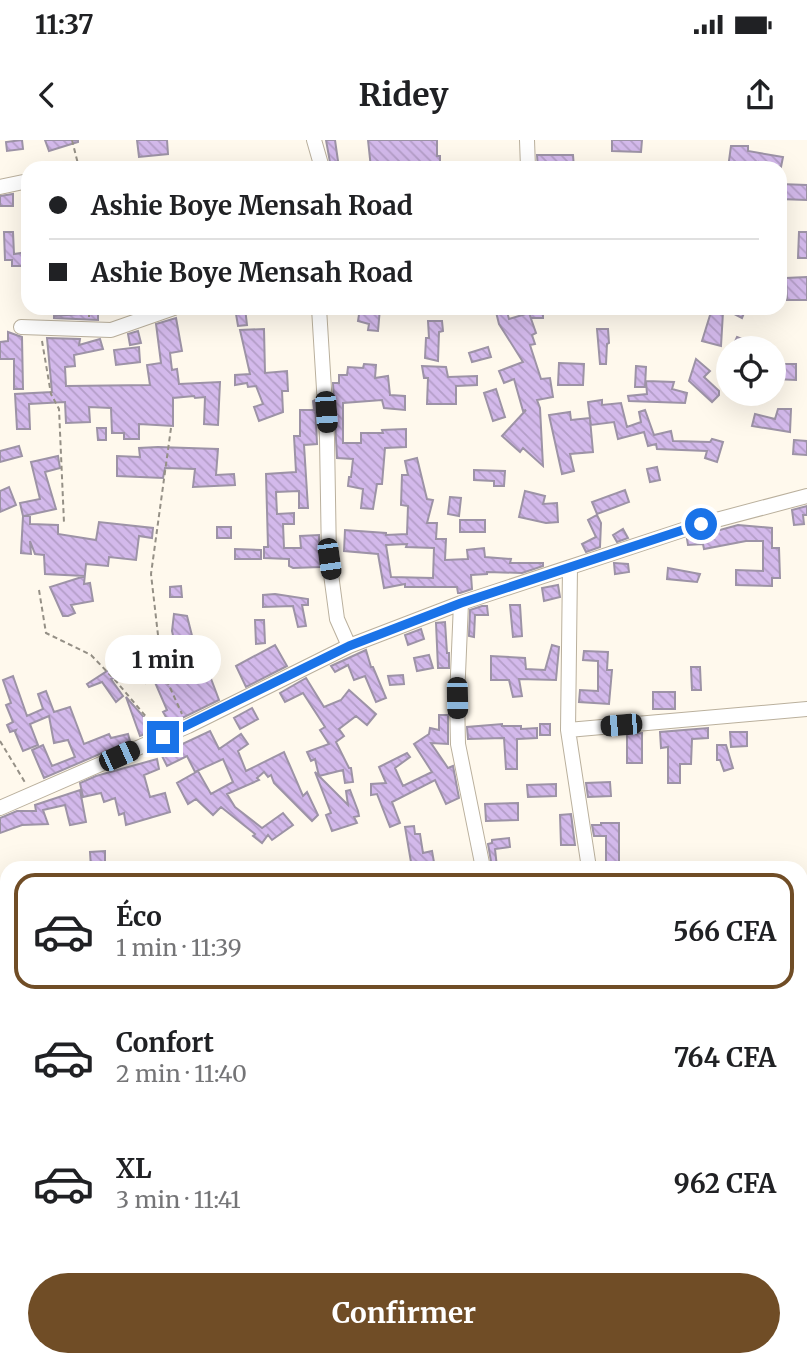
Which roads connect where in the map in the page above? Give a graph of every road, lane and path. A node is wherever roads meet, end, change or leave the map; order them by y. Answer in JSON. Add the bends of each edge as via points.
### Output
{"nodes":[{"id":1,"x":72,"y":140,"type":"edge"},
{"id":2,"x":314,"y":140,"type":"edge"},
{"id":3,"x":527,"y":140,"type":"edge"},
{"id":4,"x":77,"y":161,"type":"edge"},
{"id":5,"x":320,"y":161,"type":"edge"},
{"id":6,"x":528,"y":161,"type":"edge"},
{"id":7,"x":21,"y":182,"type":"edge"},
{"id":8,"x":0,"y":187,"type":"edge"},
{"id":9,"x":154,"y":315,"type":"edge"},
{"id":10,"x":319,"y":315,"type":"edge"},
{"id":11,"x":21,"y":327,"type":"dead end"},
{"id":12,"x":39,"y":327,"type":"junction"},
{"id":13,"x":172,"y":428,"type":"dead end"},
{"id":14,"x":807,"y":496,"type":"edge"},
{"id":15,"x":64,"y":523,"type":"dead end"},
{"id":16,"x":570,"y":567,"type":"junction"},
{"id":17,"x":39,"y":590,"type":"dead end"},
{"id":18,"x":461,"y":603,"type":"junction"},
{"id":19,"x":349,"y":646,"type":"junction"},
{"id":20,"x":807,"y":709,"type":"edge"},
{"id":21,"x":188,"y":726,"type":"junction"},
{"id":22,"x":568,"y":730,"type":"junction"},
{"id":23,"x":163,"y":737,"type":"junction"},
{"id":24,"x":0,"y":741,"type":"edge"},
{"id":25,"x":32,"y":794,"type":"junction"},
{"id":26,"x":0,"y":808,"type":"edge"},
{"id":27,"x":482,"y":861,"type":"edge"},
{"id":28,"x":588,"y":861,"type":"edge"}],
"edges":[{"from":1,"to":4,"type":"path"},
{"from":2,"to":5,"type":"street"},
{"from":3,"to":6,"type":"street"},
{"from":7,"to":8,"type":"street"},
{"from":9,"to":12,"type":"street","via":[[111,330]]},
{"from":10,"to":19,"type":"street","via":[[329,559],[337,619]]},
{"from":11,"to":12,"type":"street"},
{"from":12,"to":15,"type":"path","via":[[51,394],[59,409]]},
{"from":13,"to":21,"type":"path","via":[[151,574],[162,670]]},
{"from":14,"to":16,"type":"street","via":[[701,524]]},
{"from":16,"to":18,"type":"street"},
{"from":16,"to":22,"type":"street"},
{"from":17,"to":23,"type":"path","via":[[46,633],[91,656]]},
{"from":18,"to":19,"type":"street"},
{"from":18,"to":27,"type":"street","via":[[458,744]]},
{"from":19,"to":21,"type":"street"},
{"from":20,"to":22,"type":"street"},
{"from":21,"to":23,"type":"street"},
{"from":22,"to":28,"type":"street"},
{"from":23,"to":25,"type":"street"},
{"from":24,"to":25,"type":"path"},
{"from":25,"to":26,"type":"street"}]}
